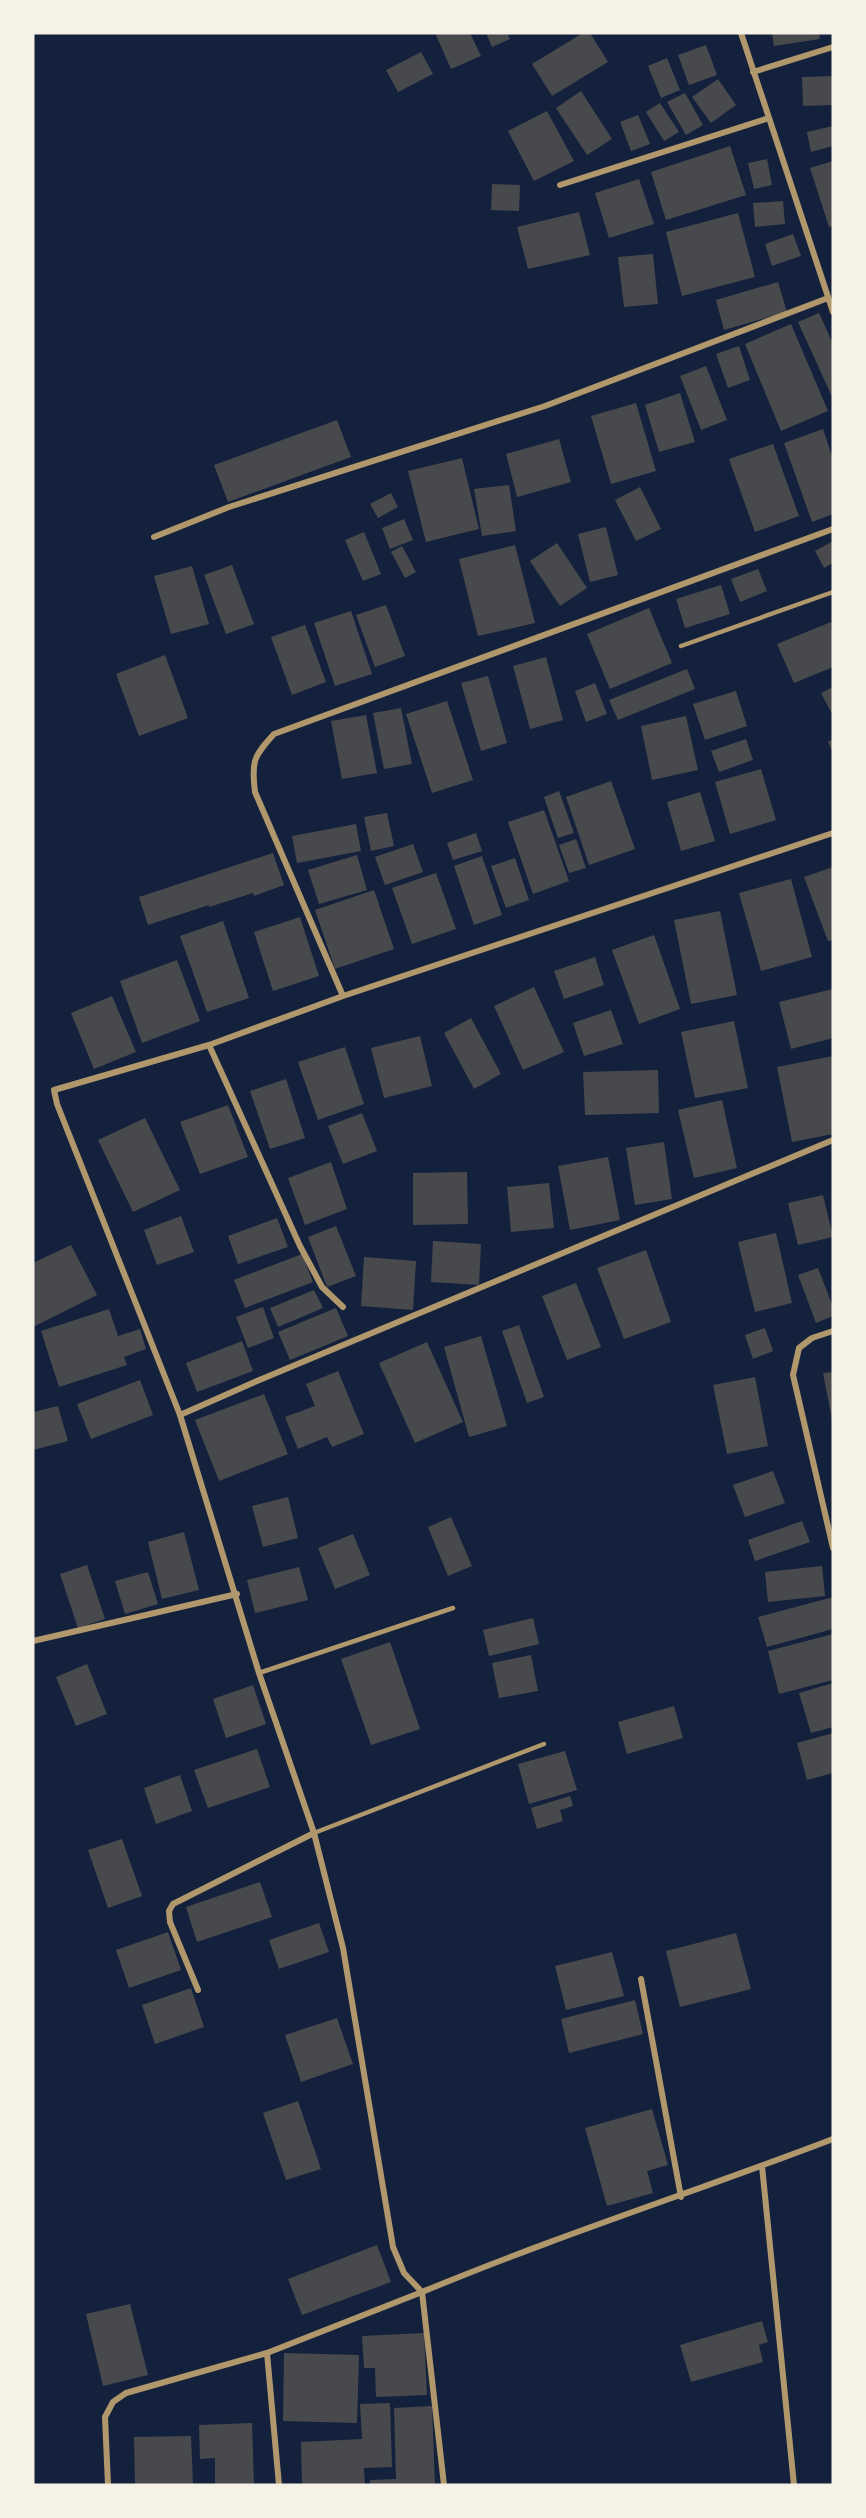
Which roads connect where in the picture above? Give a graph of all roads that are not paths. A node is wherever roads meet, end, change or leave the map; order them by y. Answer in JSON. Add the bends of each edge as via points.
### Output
{"nodes":[{"id":1,"x":741,"y":33,"type":"edge"},
{"id":2,"x":833,"y":47,"type":"edge"},
{"id":3,"x":753,"y":72,"type":"junction"},
{"id":4,"x":769,"y":118,"type":"junction"},
{"id":5,"x":560,"y":185,"type":"dead end"},
{"id":6,"x":828,"y":298,"type":"junction"},
{"id":7,"x":833,"y":312,"type":"edge"},
{"id":8,"x":833,"y":529,"type":"edge"},
{"id":9,"x":154,"y":537,"type":"dead end"},
{"id":10,"x":833,"y":592,"type":"edge"},
{"id":11,"x":681,"y":646,"type":"dead end"},
{"id":12,"x":833,"y":833,"type":"edge"},
{"id":13,"x":343,"y":996,"type":"junction"},
{"id":14,"x":209,"y":1045,"type":"junction"},
{"id":15,"x":833,"y":1140,"type":"edge"},
{"id":16,"x":343,"y":1307,"type":"dead end"},
{"id":17,"x":833,"y":1331,"type":"edge"},
{"id":18,"x":180,"y":1415,"type":"junction"},
{"id":19,"x":833,"y":1548,"type":"edge"},
{"id":20,"x":237,"y":1594,"type":"junction"},
{"id":21,"x":453,"y":1608,"type":"dead end"},
{"id":22,"x":33,"y":1641,"type":"edge"},
{"id":23,"x":259,"y":1673,"type":"junction"},
{"id":24,"x":544,"y":1744,"type":"dead end"},
{"id":25,"x":314,"y":1833,"type":"junction"},
{"id":26,"x":641,"y":1979,"type":"dead end"},
{"id":27,"x":198,"y":1990,"type":"dead end"},
{"id":28,"x":833,"y":2139,"type":"edge"},
{"id":29,"x":762,"y":2166,"type":"junction"},
{"id":30,"x":681,"y":2197,"type":"junction"},
{"id":31,"x":422,"y":2292,"type":"junction"},
{"id":32,"x":267,"y":2353,"type":"junction"},
{"id":33,"x":108,"y":2485,"type":"edge"},
{"id":34,"x":279,"y":2485,"type":"edge"},
{"id":35,"x":444,"y":2485,"type":"edge"},
{"id":36,"x":794,"y":2485,"type":"edge"}],
"edges":[{"from":1,"to":3,"type":"street"},
{"from":2,"to":3,"type":"street"},
{"from":3,"to":4,"type":"street"},
{"from":4,"to":5,"type":"street"},
{"from":4,"to":6,"type":"street"},
{"from":6,"to":7,"type":"street"},
{"from":6,"to":9,"type":"street","via":[[545,406],[229,507]]},
{"from":8,"to":13,"type":"street","via":[[274,734],[255,754],[255,792]]},
{"from":10,"to":11,"type":"lane"},
{"from":12,"to":13,"type":"street"},
{"from":13,"to":14,"type":"street"},
{"from":14,"to":16,"type":"street","via":[[300,1246],[322,1287]]},
{"from":14,"to":18,"type":"street","via":[[54,1090]]},
{"from":15,"to":18,"type":"street"},
{"from":17,"to":19,"type":"street","via":[[812,1338],[799,1348],[793,1375]]},
{"from":18,"to":20,"type":"street"},
{"from":20,"to":22,"type":"street"},
{"from":20,"to":23,"type":"street"},
{"from":21,"to":23,"type":"lane"},
{"from":23,"to":25,"type":"street"},
{"from":24,"to":25,"type":"lane"},
{"from":25,"to":27,"type":"street","via":[[173,1904],[170,1922]]},
{"from":25,"to":31,"type":"street","via":[[343,1947],[391,2238],[404,2272]]},
{"from":26,"to":30,"type":"street"},
{"from":28,"to":29,"type":"street"},
{"from":29,"to":30,"type":"street"},
{"from":29,"to":36,"type":"street"},
{"from":30,"to":31,"type":"street"},
{"from":31,"to":32,"type":"street"},
{"from":31,"to":35,"type":"street"},
{"from":32,"to":33,"type":"street","via":[[126,2394],[113,2402],[105,2417]]},
{"from":32,"to":34,"type":"street"}]}
